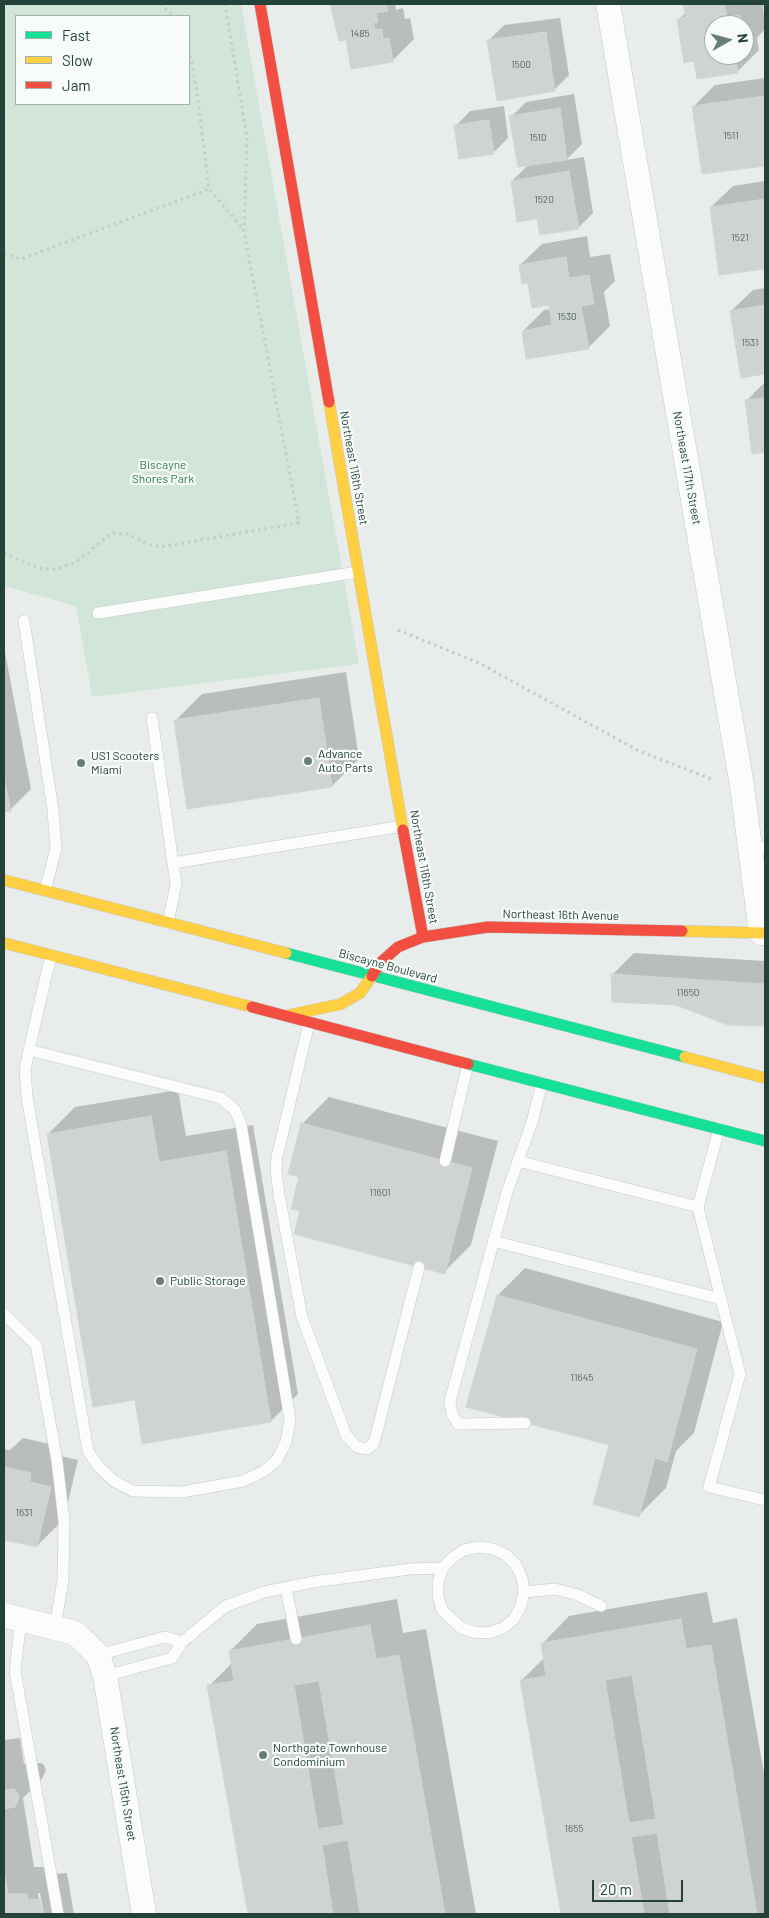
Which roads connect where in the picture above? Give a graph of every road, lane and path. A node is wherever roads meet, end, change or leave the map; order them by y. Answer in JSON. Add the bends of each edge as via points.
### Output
{"nodes":[{"id":1,"x":160,"y":4,"type":"edge"},
{"id":2,"x":225,"y":4,"type":"edge"},
{"id":3,"x":260,"y":4,"type":"edge"},
{"id":4,"x":608,"y":4,"type":"edge"},
{"id":5,"x":173,"y":15,"type":"edge"},
{"id":6,"x":190,"y":54,"type":"edge"},
{"id":7,"x":209,"y":189,"type":"junction"},
{"id":8,"x":244,"y":231,"type":"junction"},
{"id":9,"x":4,"y":253,"type":"edge"},
{"id":10,"x":4,"y":553,"type":"edge"},
{"id":11,"x":358,"y":572,"type":"junction"},
{"id":12,"x":98,"y":613,"type":"dead end"},
{"id":13,"x":366,"y":618,"type":"junction"},
{"id":14,"x":24,"y":621,"type":"dead end"},
{"id":15,"x":152,"y":718,"type":"dead end"},
{"id":16,"x":742,"y":786,"type":"junction"},
{"id":17,"x":403,"y":826,"type":"junction"},
{"id":18,"x":758,"y":848,"type":"edge"},
{"id":19,"x":173,"y":863,"type":"junction"},
{"id":20,"x":4,"y":880,"type":"edge"},
{"id":21,"x":45,"y":891,"type":"junction"},
{"id":22,"x":168,"y":923,"type":"junction"},
{"id":23,"x":763,"y":933,"type":"edge"},
{"id":24,"x":423,"y":938,"type":"junction"},
{"id":25,"x":4,"y":943,"type":"edge"},
{"id":26,"x":51,"y":955,"type":"junction"},
{"id":27,"x":372,"y":976,"type":"junction"},
{"id":28,"x":286,"y":1016,"type":"junction"},
{"id":29,"x":309,"y":1022,"type":"junction"},
{"id":30,"x":29,"y":1050,"type":"junction"},
{"id":31,"x":468,"y":1064,"type":"junction"},
{"id":32,"x":765,"y":1078,"type":"edge"},
{"id":33,"x":542,"y":1083,"type":"junction"},
{"id":34,"x":719,"y":1129,"type":"junction"},
{"id":35,"x":765,"y":1141,"type":"edge"},
{"id":36,"x":444,"y":1161,"type":"dead end"},
{"id":37,"x":518,"y":1161,"type":"junction"},
{"id":38,"x":698,"y":1207,"type":"junction"},
{"id":39,"x":493,"y":1240,"type":"junction"},
{"id":40,"x":418,"y":1267,"type":"dead end"},
{"id":41,"x":721,"y":1299,"type":"junction"},
{"id":42,"x":4,"y":1314,"type":"edge"},
{"id":43,"x":525,"y":1423,"type":"dead end"},
{"id":44,"x":765,"y":1500,"type":"edge"},
{"id":45,"x":443,"y":1568,"type":"junction"},
{"id":46,"x":286,"y":1588,"type":"junction"},
{"id":47,"x":524,"y":1592,"type":"junction"},
{"id":48,"x":601,"y":1606,"type":"dead end"},
{"id":49,"x":12,"y":1617,"type":"edge"},
{"id":50,"x":55,"y":1628,"type":"junction"},
{"id":51,"x":296,"y":1639,"type":"dead end"},
{"id":52,"x":182,"y":1642,"type":"junction"},
{"id":53,"x":101,"y":1665,"type":"junction"},
{"id":54,"x":58,"y":1914,"type":"edge"},
{"id":55,"x":144,"y":1914,"type":"edge"}],
"edges":[{"from":1,"to":5,"type":"path"},
{"from":2,"to":8,"type":"path","via":[[247,137]]},
{"from":3,"to":11,"type":"main road","name":"Northeast 116th Street"},
{"from":4,"to":16,"type":"street","name":"Northeast 117th Street"},
{"from":6,"to":7,"type":"path"},
{"from":7,"to":8,"type":"path"},
{"from":7,"to":9,"type":"path","via":[[21,260]]},
{"from":8,"to":10,"type":"path","via":[[299,523],[160,547],[127,534],[112,534],[76,562],[58,569],[30,566]]},
{"from":11,"to":12,"type":"lane"},
{"from":11,"to":13,"type":"main road","name":"Northeast 116th Street"},
{"from":13,"to":16,"type":"path","via":[[479,663],[639,752],[707,779]]},
{"from":13,"to":17,"type":"main road","name":"Northeast 116th Street"},
{"from":14,"to":21,"type":"lane","via":[[56,848]]},
{"from":15,"to":19,"type":"lane"},
{"from":16,"to":18,"type":"street","name":"Northeast 117th Street"},
{"from":17,"to":19,"type":"lane"},
{"from":17,"to":24,"type":"main road","name":"Northeast 116th Street"},
{"from":18,"to":23,"type":"street","name":"Northeast 117th Street"},
{"from":19,"to":22,"type":"lane","via":[[176,884]]},
{"from":20,"to":21,"type":"main road","name":"Biscayne Boulevard"},
{"from":21,"to":22,"type":"main road","name":"Biscayne Boulevard"},
{"from":22,"to":27,"type":"main road","name":"Biscayne Boulevard"},
{"from":23,"to":24,"type":"main road","name":"Northeast 16th Avenue","via":[[488,927]]},
{"from":24,"to":27,"type":"main road","name":"Northeast 16th Avenue","via":[[398,946]]},
{"from":25,"to":26,"type":"main road"},
{"from":26,"to":28,"type":"main road"},
{"from":26,"to":30,"type":"lane"},
{"from":27,"to":28,"type":"main road","name":"Northeast 16th Avenue","via":[[360,992],[341,1004]]},
{"from":27,"to":32,"type":"main road","name":"Biscayne Boulevard"},
{"from":28,"to":29,"type":"main road"},
{"from":29,"to":31,"type":"main road"},
{"from":29,"to":40,"type":"lane","via":[[276,1170],[302,1317],[346,1434],[357,1447],[367,1450],[374,1443]]},
{"from":30,"to":30,"type":"lane","via":[[221,1098],[235,1110],[241,1124],[290,1420],[286,1442],[277,1460],[264,1471],[243,1481],[182,1492],[133,1490],[114,1482],[88,1451],[27,1096],[25,1070]]},
{"from":31,"to":33,"type":"main road"},
{"from":31,"to":36,"type":"lane"},
{"from":33,"to":34,"type":"main road"},
{"from":33,"to":37,"type":"lane"},
{"from":34,"to":35,"type":"main road"},
{"from":34,"to":38,"type":"lane"},
{"from":37,"to":38,"type":"lane"},
{"from":37,"to":39,"type":"lane"},
{"from":38,"to":41,"type":"lane"},
{"from":39,"to":41,"type":"lane"},
{"from":39,"to":43,"type":"lane","via":[[450,1401],[452,1414],[458,1424]]},
{"from":41,"to":44,"type":"lane","via":[[740,1374],[708,1487]]},
{"from":42,"to":50,"type":"lane","via":[[36,1345],[57,1461],[64,1521],[63,1579]]},
{"from":45,"to":46,"type":"lane","via":[[410,1569]]},
{"from":45,"to":47,"type":"lane","via":[[464,1550],[493,1549],[516,1565]]},
{"from":45,"to":47,"type":"lane","via":[[438,1582],[442,1610],[460,1627],[474,1632],[489,1633],[503,1628],[514,1619]]},
{"from":46,"to":51,"type":"lane"},
{"from":46,"to":52,"type":"lane","via":[[226,1606]]},
{"from":47,"to":48,"type":"lane","via":[[556,1590],[578,1595]]},
{"from":49,"to":50,"type":"street"},
{"from":49,"to":54,"type":"lane","via":[[15,1670]]},
{"from":50,"to":53,"type":"street","via":[[75,1633],[90,1645]]},
{"from":52,"to":53,"type":"lane","via":[[165,1638]]},
{"from":52,"to":53,"type":"lane","via":[[172,1658]]},
{"from":53,"to":55,"type":"street","name":"Northeast 115th Street"}]}
